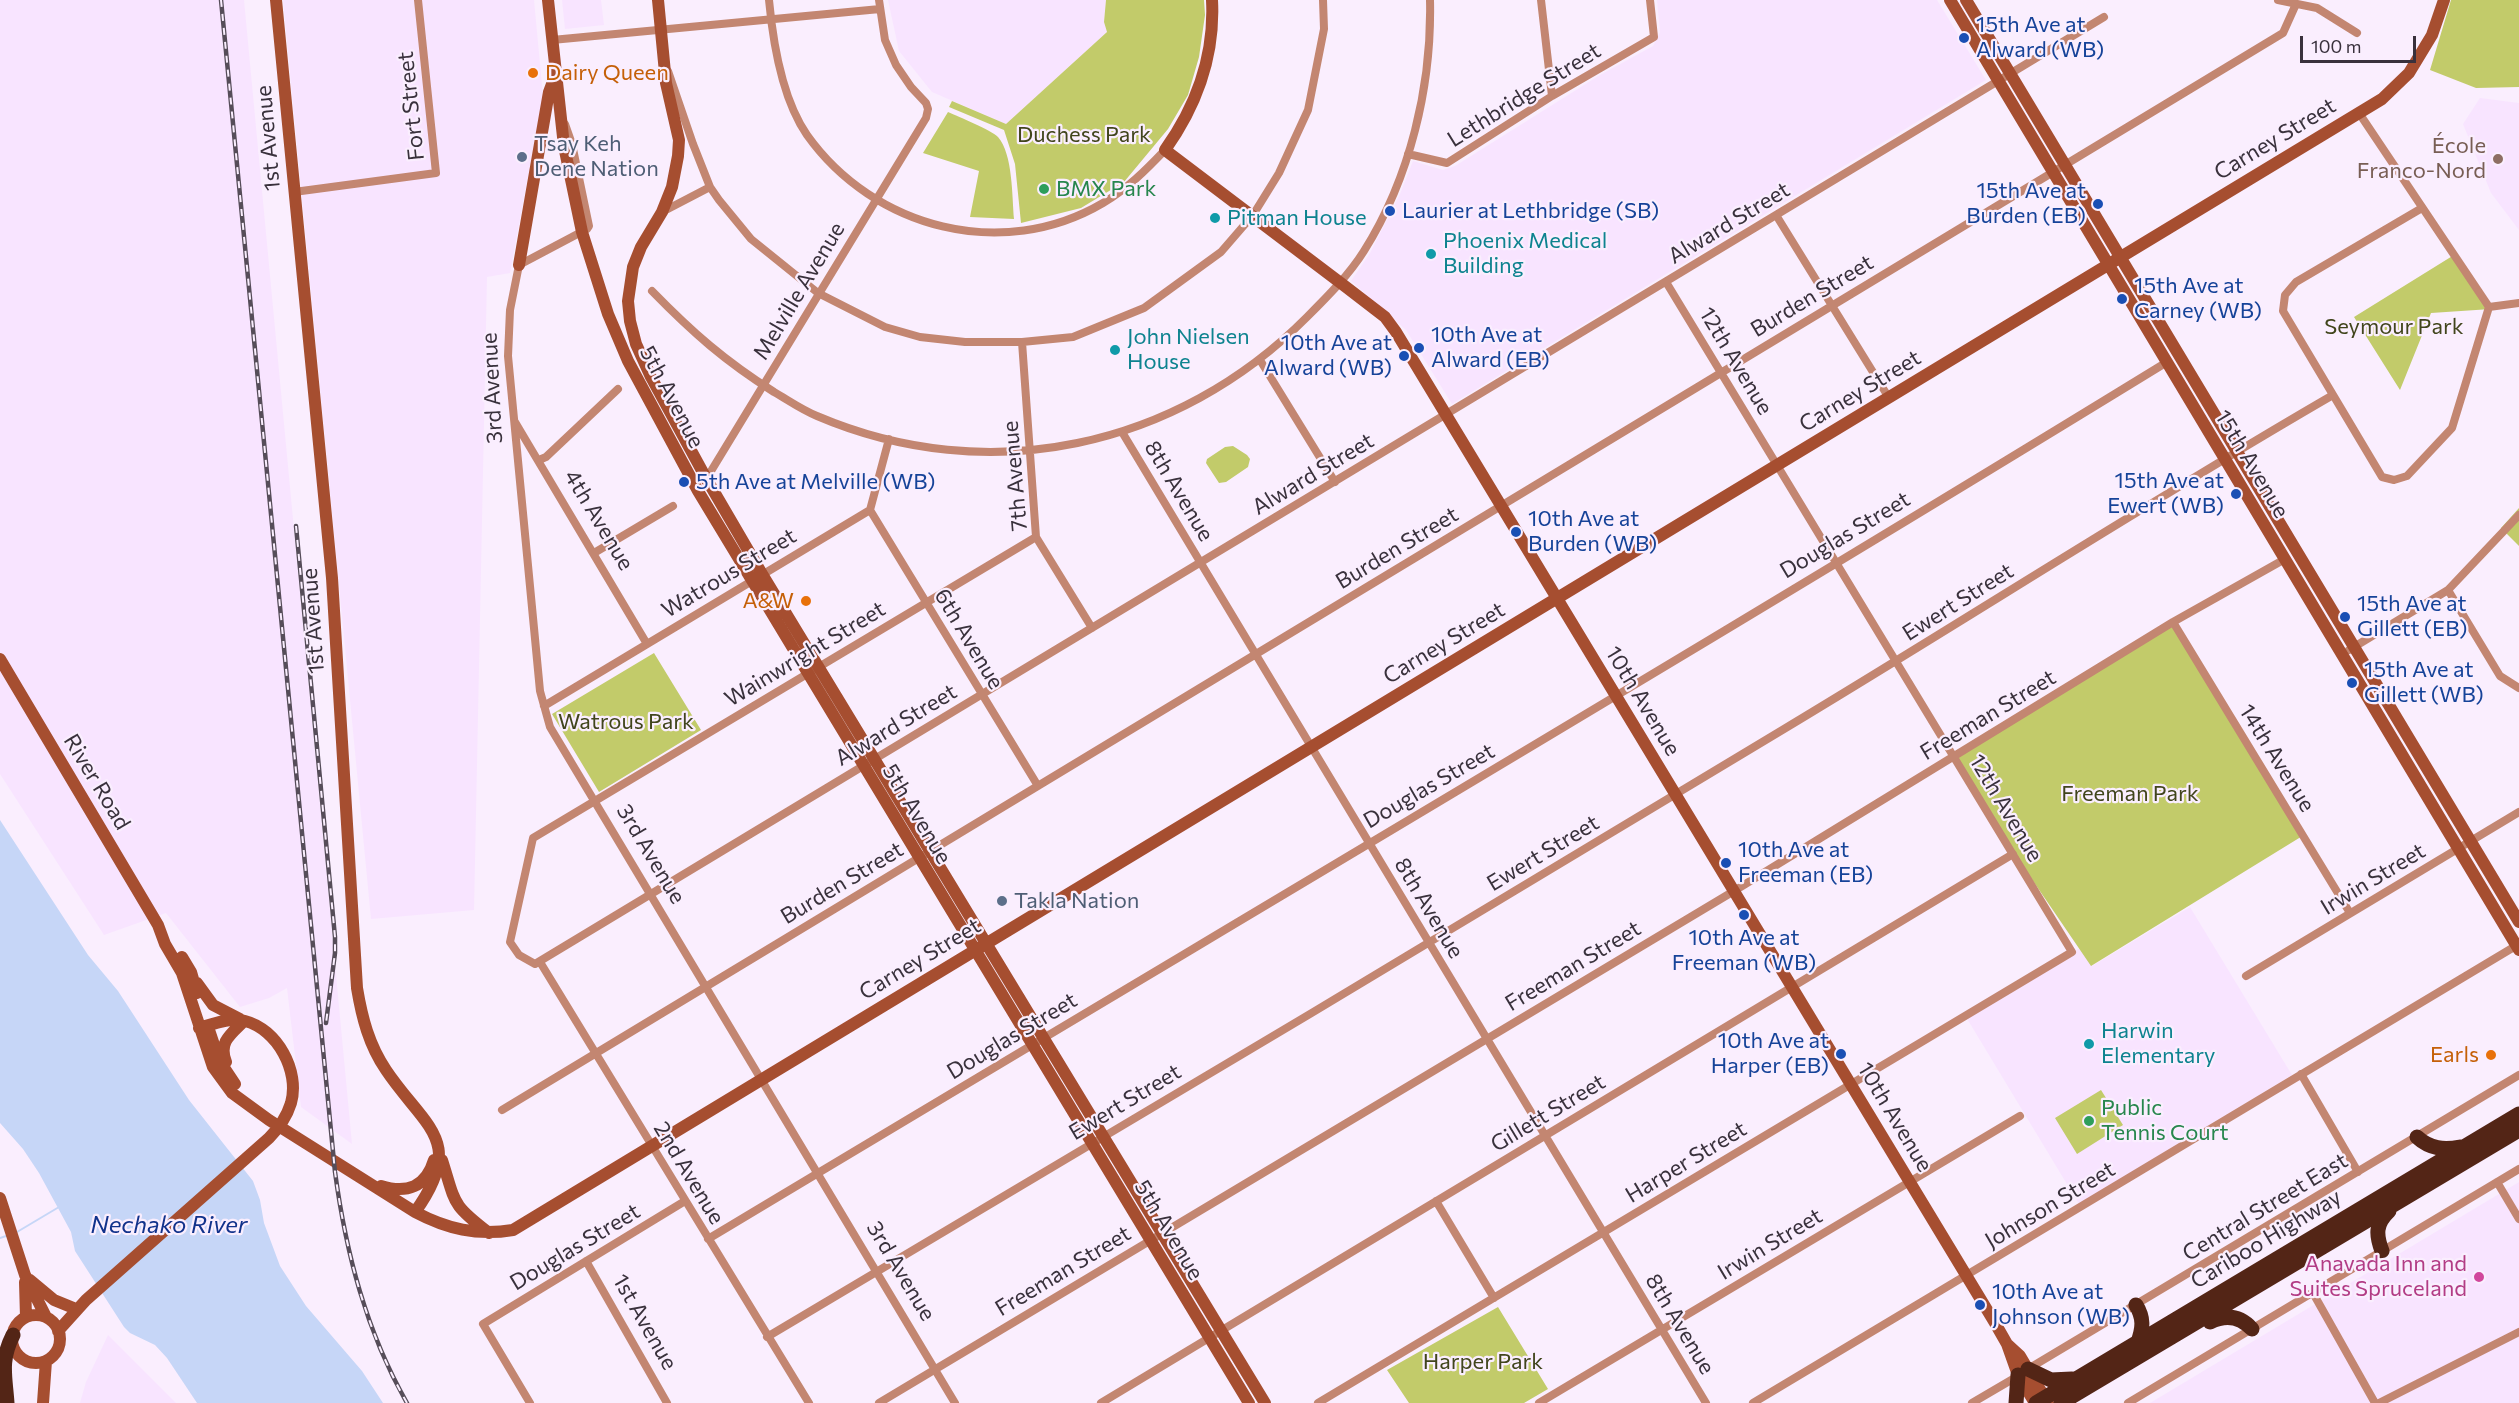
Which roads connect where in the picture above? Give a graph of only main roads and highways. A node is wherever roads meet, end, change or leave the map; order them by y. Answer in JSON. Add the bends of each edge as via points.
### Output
{"nodes":[{"id":1,"x":276,"y":0,"type":"edge"},
{"id":2,"x":548,"y":0,"type":"edge"},
{"id":3,"x":658,"y":0,"type":"edge"},
{"id":4,"x":1212,"y":0,"type":"edge"},
{"id":5,"x":1950,"y":0,"type":"edge"},
{"id":6,"x":1966,"y":0,"type":"edge"},
{"id":7,"x":2444,"y":0,"type":"edge"},
{"id":8,"x":555,"y":75,"type":"junction"},
{"id":9,"x":2120,"y":258,"type":"junction"},
{"id":10,"x":519,"y":265,"type":"road end"},
{"id":11,"x":2108,"y":265,"type":"junction"},
{"id":12,"x":757,"y":578,"type":"junction"},
{"id":13,"x":1557,"y":599,"type":"junction"},
{"id":14,"x":0,"y":659,"type":"edge"},
{"id":15,"x":869,"y":762,"type":"junction"},
{"id":16,"x":2519,"y":922,"type":"edge"},
{"id":17,"x":158,"y":925,"type":"junction"},
{"id":18,"x":986,"y":943,"type":"junction"},
{"id":19,"x":2518,"y":946,"type":"edge"},
{"id":20,"x":975,"y":950,"type":"junction"},
{"id":21,"x":191,"y":972,"type":"junction"},
{"id":22,"x":244,"y":1021,"type":"junction"},
{"id":23,"x":203,"y":1027,"type":"junction"},
{"id":24,"x":238,"y":1088,"type":"junction"},
{"id":25,"x":257,"y":1110,"type":"junction"},
{"id":26,"x":2519,"y":1114,"type":"edge"},
{"id":27,"x":2519,"y":1130,"type":"edge"},
{"id":28,"x":2417,"y":1137,"type":"road end"},
{"id":29,"x":1097,"y":1140,"type":"junction"},
{"id":30,"x":2466,"y":1146,"type":"junction"},
{"id":31,"x":438,"y":1147,"type":"junction"},
{"id":32,"x":365,"y":1180,"type":"junction"},
{"id":33,"x":0,"y":1197,"type":"edge"},
{"id":34,"x":2400,"y":1202,"type":"junction"},
{"id":35,"x":415,"y":1212,"type":"junction"},
{"id":36,"x":490,"y":1234,"type":"junction"},
{"id":37,"x":2382,"y":1251,"type":"road end"},
{"id":38,"x":25,"y":1275,"type":"junction"},
{"id":39,"x":76,"y":1309,"type":"junction"},
{"id":40,"x":26,"y":1317,"type":"junction"},
{"id":41,"x":46,"y":1318,"type":"junction"},
{"id":42,"x":2174,"y":1328,"type":"junction"},
{"id":43,"x":2252,"y":1329,"type":"road end"},
{"id":44,"x":58,"y":1331,"type":"junction"},
{"id":45,"x":13,"y":1335,"type":"junction"},
{"id":46,"x":2138,"y":1342,"type":"junction"},
{"id":47,"x":46,"y":1361,"type":"junction"},
{"id":48,"x":32,"y":1363,"type":"junction"},
{"id":49,"x":2023,"y":1372,"type":"junction"},
{"id":50,"x":2082,"y":1383,"type":"junction"},
{"id":51,"x":2041,"y":1402,"type":"edge"},
{"id":52,"x":8,"y":1403,"type":"edge"},
{"id":53,"x":43,"y":1403,"type":"edge"},
{"id":54,"x":1249,"y":1403,"type":"edge"},
{"id":55,"x":1266,"y":1403,"type":"edge"},
{"id":56,"x":2016,"y":1403,"type":"edge"},
{"id":57,"x":2061,"y":1403,"type":"edge"},
{"id":58,"x":2077,"y":1403,"type":"edge"}],
"edges":[{"from":1,"to":31,"type":"main road","name":"1st Avenue","via":[[332,578],[357,988],[362,1020],[372,1047],[428,1123]]},
{"from":2,"to":8,"type":"main road"},
{"from":3,"to":12,"type":"main road","name":"5th Avenue","via":[[666,83],[679,140],[672,187],[633,267],[628,301],[630,321],[651,377]]},
{"from":4,"to":13,"type":"main road","name":"10th Avenue","via":[[1212,34],[1200,88],[1165,150],[1391,324]]},
{"from":5,"to":11,"type":"main road","name":"15th Avenue"},
{"from":6,"to":9,"type":"main road","name":"15th Avenue"},
{"from":7,"to":9,"type":"main road","name":"Carney Street","via":[[2432,35],[2409,74],[2382,99]]},
{"from":8,"to":10,"type":"main road"},
{"from":8,"to":12,"type":"main road","name":"5th Avenue","via":[[567,168],[608,314],[628,361],[698,491]]},
{"from":9,"to":11,"type":"main road","name":"Carney Street"},
{"from":9,"to":16,"type":"main road","name":"15th Avenue"},
{"from":11,"to":13,"type":"main road","name":"Carney Street"},
{"from":11,"to":19,"type":"main road","name":"15th Avenue"},
{"from":12,"to":15,"type":"main road","name":"5th Avenue"},
{"from":13,"to":18,"type":"main road","name":"Carney Street"},
{"from":13,"to":49,"type":"main road","name":"10th Avenue"},
{"from":14,"to":17,"type":"main road","name":"River Road"},
{"from":15,"to":18,"type":"main road","name":"5th Avenue","via":[[931,851]]},
{"from":15,"to":20,"type":"main road","name":"5th Avenue","via":[[919,858]]},
{"from":17,"to":21,"type":"main road","name":"River Road"},
{"from":17,"to":23,"type":"main road","name":"River Road"},
{"from":18,"to":20,"type":"main road","name":"Carney Street"},
{"from":18,"to":29,"type":"main road","name":"5th Avenue","via":[[1043,1038]]},
{"from":20,"to":29,"type":"main road","name":"5th Avenue"},
{"from":20,"to":36,"type":"main road","name":"Carney Street","via":[[529,1222]]},
{"from":21,"to":22,"type":"main road","via":[[213,1005]]},
{"from":21,"to":23,"type":"main road","name":"River Road"},
{"from":22,"to":23,"type":"main road"},
{"from":22,"to":24,"type":"main road","via":[[222,1049]]},
{"from":22,"to":39,"type":"main road","via":[[258,1026],[280,1047],[293,1080],[292,1101],[285,1118],[269,1138]]},
{"from":23,"to":24,"type":"main road","name":"River Road"},
{"from":23,"to":25,"type":"main road","name":"River Road","via":[[207,1053],[220,1079],[232,1093]]},
{"from":24,"to":25,"type":"main road","name":"River Road"},
{"from":25,"to":32,"type":"main road","name":"River Road"},
{"from":26,"to":30,"type":"highway","name":"Cariboo Highway"},
{"from":27,"to":34,"type":"highway","name":"Cariboo Highway"},
{"from":28,"to":30,"type":"highway","via":[[2439,1149]]},
{"from":29,"to":54,"type":"main road","name":"5th Avenue","via":[[1150,1240]]},
{"from":29,"to":55,"type":"main road","name":"5th Avenue","via":[[1162,1232]]},
{"from":30,"to":42,"type":"highway","name":"Cariboo Highway"},
{"from":31,"to":32,"type":"main road","via":[[423,1182],[410,1190]]},
{"from":31,"to":35,"type":"main road","name":"1st Avenue","via":[[437,1174]]},
{"from":31,"to":36,"type":"main road","via":[[454,1202]]},
{"from":32,"to":35,"type":"main road","name":"River Road"},
{"from":33,"to":38,"type":"main road"},
{"from":34,"to":37,"type":"highway","via":[[2378,1223]]},
{"from":34,"to":42,"type":"highway","name":"Cariboo Highway"},
{"from":35,"to":36,"type":"main road","name":"Carney Street","via":[[462,1231]]},
{"from":38,"to":39,"type":"main road","via":[[54,1300]]},
{"from":38,"to":40,"type":"main road"},
{"from":38,"to":41,"type":"main road"},
{"from":39,"to":41,"type":"main road"},
{"from":39,"to":44,"type":"main road"},
{"from":40,"to":41,"type":"main road"},
{"from":40,"to":45,"type":"main road"},
{"from":41,"to":44,"type":"main road"},
{"from":42,"to":43,"type":"highway","via":[[2225,1316]]},
{"from":42,"to":46,"type":"highway","name":"Cariboo Highway"},
{"from":42,"to":46,"type":"highway","via":[[2140,1310],[2142,1332]]},
{"from":42,"to":50,"type":"highway","name":"Cariboo Highway"},
{"from":44,"to":47,"type":"main road","via":[[60,1343]]},
{"from":45,"to":48,"type":"main road","via":[[19,1356]]},
{"from":45,"to":52,"type":"highway","via":[[5,1347],[1,1366]]},
{"from":46,"to":50,"type":"highway","name":"Cariboo Highway"},
{"from":47,"to":48,"type":"main road"},
{"from":47,"to":53,"type":"main road"},
{"from":48,"to":53,"type":"main road"},
{"from":49,"to":50,"type":"highway"},
{"from":49,"to":51,"type":"main road","name":"10th Avenue"},
{"from":49,"to":56,"type":"highway"},
{"from":50,"to":51,"type":"highway","name":"Cariboo Highway"},
{"from":50,"to":57,"type":"highway","name":"Cariboo Highway"},
{"from":50,"to":58,"type":"highway"}]}
